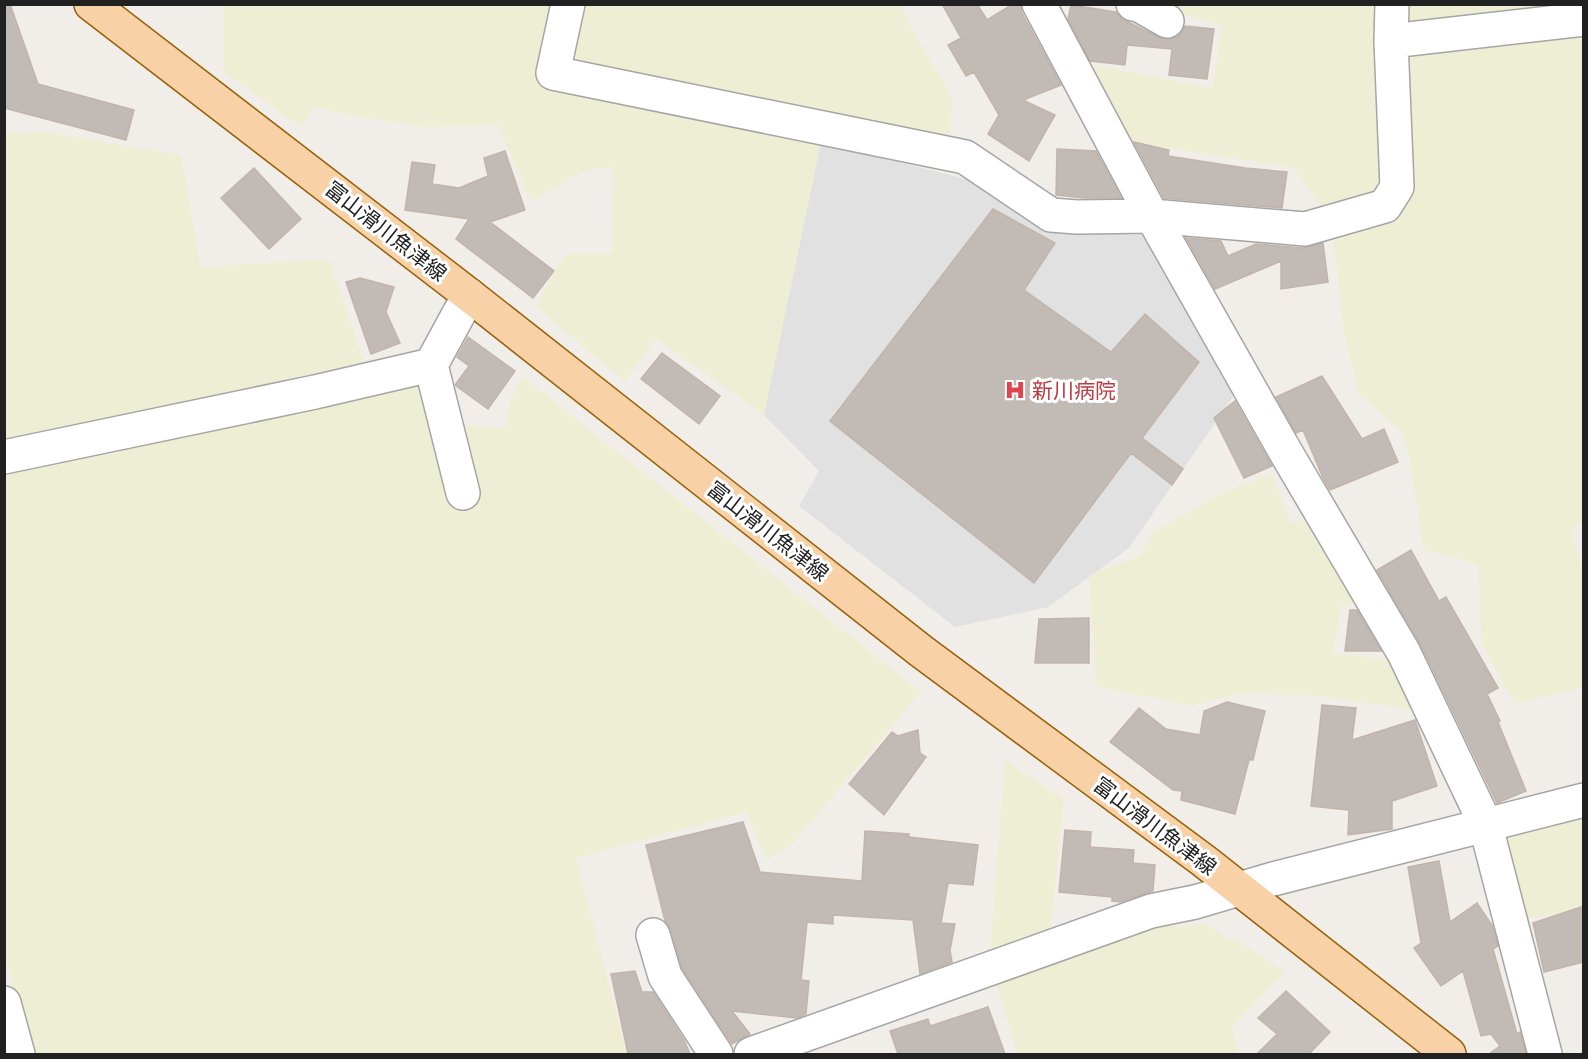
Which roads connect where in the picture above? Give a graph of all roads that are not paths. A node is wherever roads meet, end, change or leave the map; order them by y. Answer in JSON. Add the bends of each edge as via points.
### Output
{"nodes":[{"id":1,"x":91,"y":4,"type":"edge"},
{"id":2,"x":568,"y":4,"type":"edge"},
{"id":3,"x":1039,"y":4,"type":"edge"},
{"id":4,"x":1133,"y":4,"type":"edge"},
{"id":5,"x":1392,"y":4,"type":"edge"},
{"id":6,"x":1584,"y":19,"type":"edge"},
{"id":7,"x":1167,"y":21,"type":"dead end"},
{"id":8,"x":1391,"y":41,"type":"junction"},
{"id":9,"x":1152,"y":216,"type":"junction"},
{"id":10,"x":469,"y":295,"type":"junction"},
{"id":11,"x":431,"y":365,"type":"junction"},
{"id":12,"x":4,"y":457,"type":"edge"},
{"id":13,"x":463,"y":493,"type":"dead end"},
{"id":14,"x":1584,"y":800,"type":"edge"},
{"id":15,"x":1485,"y":823,"type":"junction"},
{"id":16,"x":1240,"y":890,"type":"junction"},
{"id":17,"x":653,"y":935,"type":"dead end"},
{"id":18,"x":4,"y":1003,"type":"edge"},
{"id":19,"x":18,"y":1054,"type":"edge"},
{"id":20,"x":716,"y":1054,"type":"edge"},
{"id":21,"x":750,"y":1054,"type":"edge"},
{"id":22,"x":1449,"y":1054,"type":"edge"},
{"id":23,"x":1545,"y":1054,"type":"edge"}],
"edges":[{"from":1,"to":10,"type":"main road","name":"富山滑川魚津線"},
{"from":2,"to":9,"type":"street","via":[[553,73],[965,157],[1051,215]]},
{"from":3,"to":9,"type":"street"},
{"from":4,"to":7,"type":"street"},
{"from":5,"to":8,"type":"street"},
{"from":6,"to":8,"type":"street"},
{"from":8,"to":9,"type":"street","via":[[1397,187],[1385,206],[1305,229]]},
{"from":9,"to":15,"type":"street","via":[[1404,652]]},
{"from":10,"to":11,"type":"street"},
{"from":10,"to":16,"type":"main road","name":"富山滑川魚津線","via":[[921,651]]},
{"from":11,"to":12,"type":"street"},
{"from":11,"to":13,"type":"street"},
{"from":14,"to":15,"type":"street"},
{"from":15,"to":16,"type":"street"},
{"from":15,"to":23,"type":"street"},
{"from":16,"to":21,"type":"street","via":[[1151,911]]},
{"from":16,"to":22,"type":"main road","name":"富山滑川魚津線"},
{"from":17,"to":20,"type":"street","via":[[665,976]]},
{"from":18,"to":19,"type":"street"}]}
